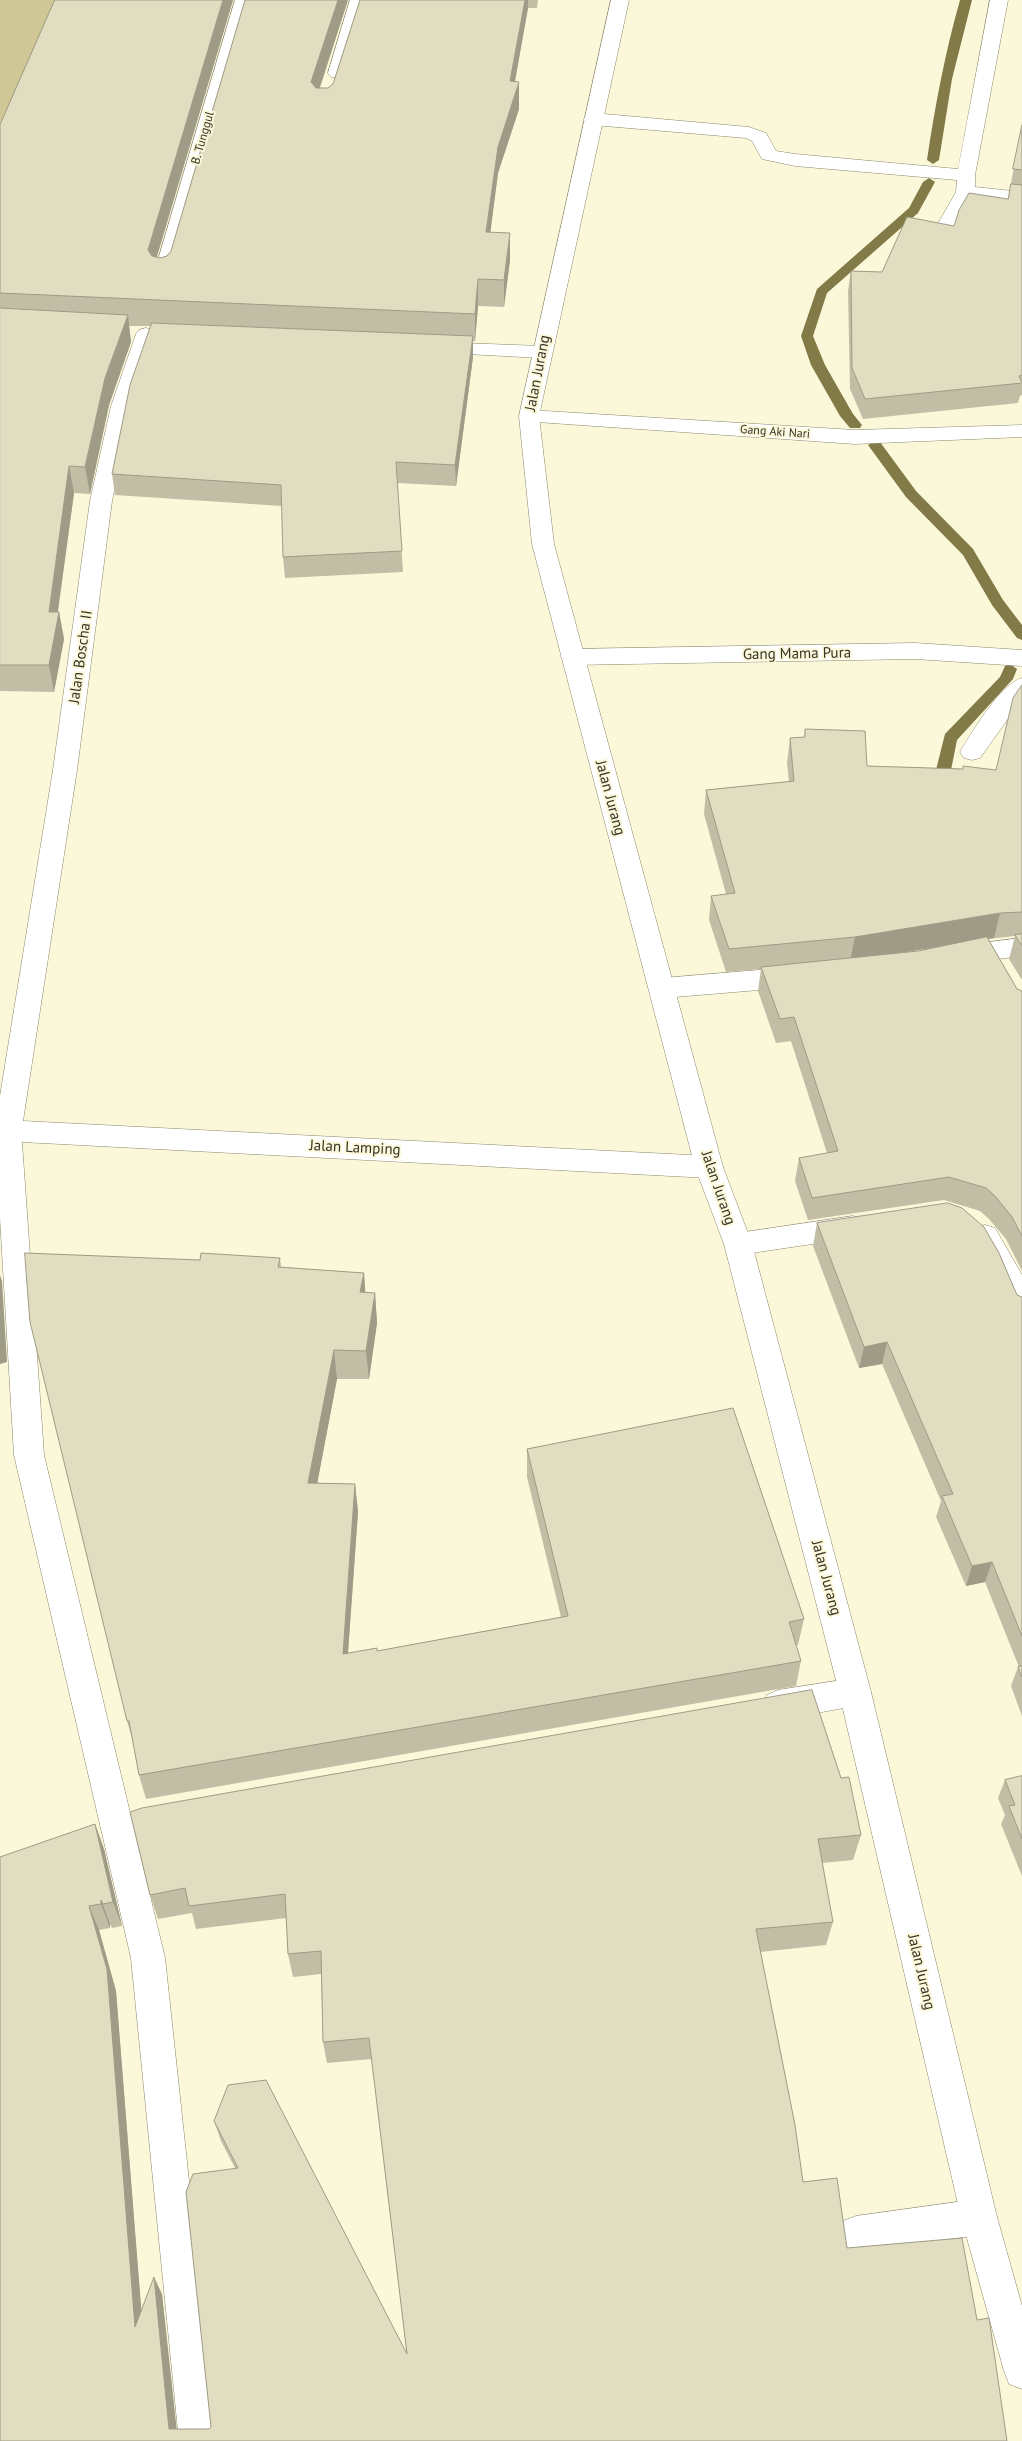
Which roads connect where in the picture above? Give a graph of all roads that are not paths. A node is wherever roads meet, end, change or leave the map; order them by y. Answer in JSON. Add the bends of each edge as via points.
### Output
{"nodes":[{"id":1,"x":244,"y":0,"type":"edge"},
{"id":2,"x":359,"y":0,"type":"edge"},
{"id":3,"x":620,"y":0,"type":"edge"},
{"id":4,"x":999,"y":0,"type":"edge"},
{"id":5,"x":330,"y":92,"type":"edge"},
{"id":6,"x":593,"y":119,"type":"junction"},
{"id":7,"x":966,"y":184,"type":"junction"},
{"id":8,"x":1022,"y":198,"type":"edge"},
{"id":9,"x":946,"y":227,"type":"edge"},
{"id":10,"x":163,"y":277,"type":"edge"},
{"id":11,"x":146,"y":334,"type":"edge"},
{"id":12,"x":416,"y":347,"type":"edge"},
{"id":13,"x":541,"y":352,"type":"junction"},
{"id":14,"x":529,"y":416,"type":"junction"},
{"id":15,"x":1022,"y":431,"type":"edge"},
{"id":16,"x":572,"y":657,"type":"junction"},
{"id":17,"x":1022,"y":658,"type":"edge"},
{"id":18,"x":1022,"y":686,"type":"edge"},
{"id":19,"x":972,"y":752,"type":"dead end"},
{"id":20,"x":1022,"y":947,"type":"edge"},
{"id":21,"x":989,"y":950,"type":"junction"},
{"id":22,"x":931,"y":961,"type":"edge"},
{"id":23,"x":1003,"y":974,"type":"edge"},
{"id":24,"x":820,"y":975,"type":"edge"},
{"id":25,"x":663,"y":988,"type":"junction"},
{"id":26,"x":4,"y":1130,"type":"edge"},
{"id":27,"x":709,"y":1166,"type":"junction"},
{"id":28,"x":963,"y":1219,"type":"edge"},
{"id":29,"x":875,"y":1224,"type":"edge"},
{"id":30,"x":738,"y":1244,"type":"junction"},
{"id":31,"x":1022,"y":1308,"type":"edge"},
{"id":32,"x":855,"y":1692,"type":"junction"},
{"id":33,"x":748,"y":1710,"type":"edge"},
{"id":34,"x":979,"y":2217,"type":"junction"},
{"id":35,"x":856,"y":2234,"type":"dead end"},
{"id":36,"x":1012,"y":2301,"type":"edge"},
{"id":37,"x":1022,"y":2371,"type":"edge"},
{"id":38,"x":198,"y":2441,"type":"edge"}],
"edges":[{"from":1,"to":10,"type":"street","name":"B. Tunggul"},
{"from":2,"to":5,"type":"street"},
{"from":3,"to":6,"type":"street","name":"Jalan Jurang"},
{"from":4,"to":7,"type":"street"},
{"from":6,"to":7,"type":"street","via":[[749,133],[759,137],[769,154]]},
{"from":6,"to":13,"type":"street","name":"Jalan Jurang"},
{"from":7,"to":8,"type":"street"},
{"from":7,"to":9,"type":"street"},
{"from":11,"to":26,"type":"street","name":"Jalan Boscha II","via":[[121,406],[101,501],[65,770]]},
{"from":12,"to":13,"type":"street"},
{"from":13,"to":14,"type":"street","name":"Jalan Jurang"},
{"from":14,"to":15,"type":"street","name":"Gang Aki Nari","via":[[855,437]]},
{"from":14,"to":16,"type":"street","name":"Jalan Jurang","via":[[543,544]]},
{"from":16,"to":17,"type":"street","name":"Gang Mama Pura","via":[[915,651]]},
{"from":16,"to":25,"type":"street","name":"Jalan Jurang"},
{"from":18,"to":19,"type":"street"},
{"from":20,"to":21,"type":"street"},
{"from":21,"to":22,"type":"street"},
{"from":21,"to":23,"type":"street"},
{"from":24,"to":25,"type":"street"},
{"from":25,"to":27,"type":"street","name":"Jalan Jurang"},
{"from":26,"to":27,"type":"street","name":"Jalan Lamping"},
{"from":26,"to":38,"type":"street","name":"Jalan Boscha II","via":[[29,1456],[131,1819]]},
{"from":27,"to":30,"type":"street","name":"Jalan Jurang"},
{"from":28,"to":31,"type":"street","via":[[984,1235],[1006,1270]]},
{"from":29,"to":30,"type":"street"},
{"from":30,"to":32,"type":"street","name":"Jalan Jurang"},
{"from":32,"to":33,"type":"street"},
{"from":32,"to":34,"type":"street","name":"Jalan Jurang"},
{"from":34,"to":35,"type":"street"},
{"from":34,"to":36,"type":"street","name":"Jalan Jurang"},
{"from":36,"to":37,"type":"street","name":"Jalan Jurang"}]}
